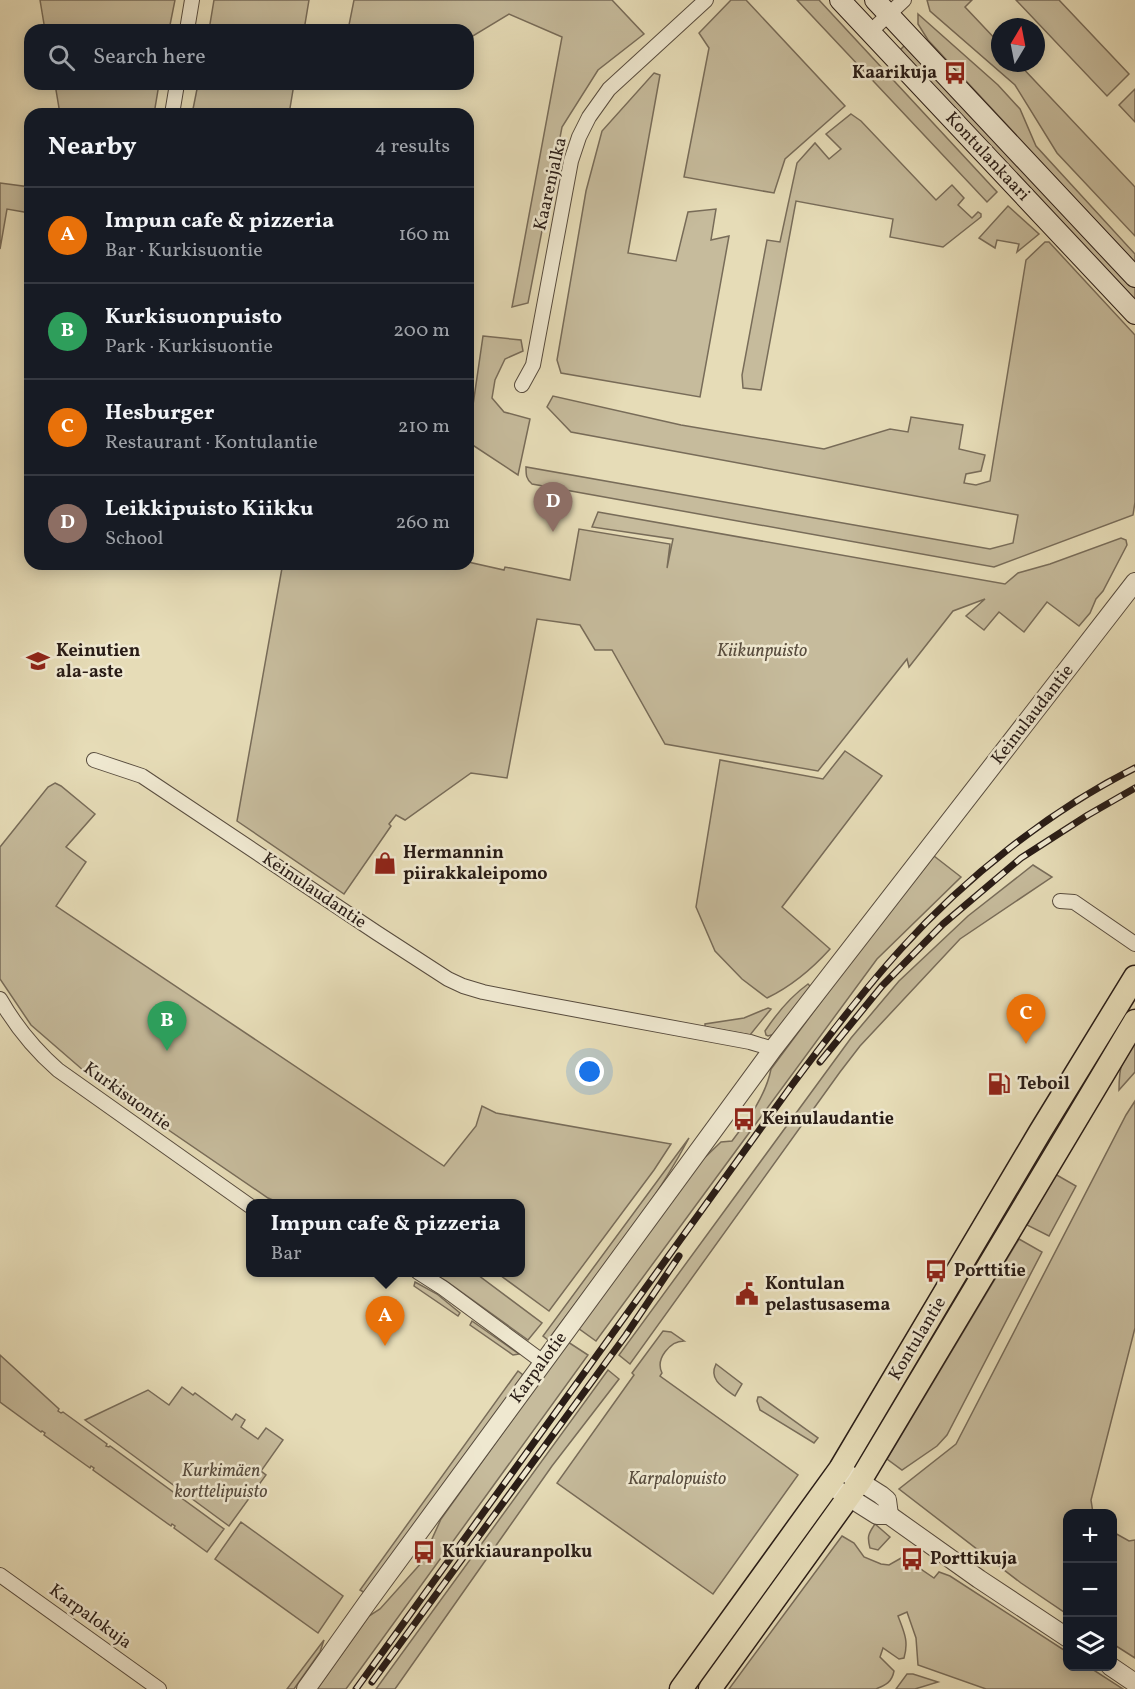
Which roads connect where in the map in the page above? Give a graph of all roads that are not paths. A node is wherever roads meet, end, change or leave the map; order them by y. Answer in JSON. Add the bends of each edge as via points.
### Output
{"nodes":[{"id":1,"x":192,"y":0,"type":"edge"},
{"id":2,"x":706,"y":0,"type":"edge"},
{"id":3,"x":840,"y":0,"type":"edge"},
{"id":4,"x":875,"y":0,"type":"edge"},
{"id":5,"x":904,"y":0,"type":"edge"},
{"id":6,"x":888,"y":15,"type":"junction"},
{"id":7,"x":188,"y":24,"type":"edge"},
{"id":8,"x":870,"y":32,"type":"junction"},
{"id":9,"x":176,"y":90,"type":"edge"},
{"id":10,"x":173,"y":108,"type":"edge"},
{"id":11,"x":1135,"y":277,"type":"edge"},
{"id":12,"x":1135,"y":314,"type":"edge"},
{"id":13,"x":522,"y":385,"type":"dead end"},
{"id":14,"x":1135,"y":582,"type":"edge"},
{"id":15,"x":94,"y":760,"type":"dead end"},
{"id":16,"x":1060,"y":901,"type":"dead end"},
{"id":17,"x":1135,"y":944,"type":"edge"},
{"id":18,"x":1135,"y":977,"type":"edge"},
{"id":19,"x":0,"y":999,"type":"edge"},
{"id":20,"x":1135,"y":1021,"type":"edge"},
{"id":21,"x":773,"y":1049,"type":"junction"},
{"id":22,"x":246,"y":1203,"type":"edge"},
{"id":23,"x":426,"y":1277,"type":"edge"},
{"id":24,"x":543,"y":1362,"type":"junction"},
{"id":25,"x":835,"y":1477,"type":"junction"},
{"id":26,"x":854,"y":1489,"type":"junction"},
{"id":27,"x":0,"y":1575,"type":"edge"},
{"id":28,"x":1063,"y":1635,"type":"edge"},
{"id":29,"x":1117,"y":1671,"type":"edge"},
{"id":30,"x":1135,"y":1683,"type":"edge"},
{"id":31,"x":159,"y":1689,"type":"edge"},
{"id":32,"x":306,"y":1689,"type":"edge"},
{"id":33,"x":681,"y":1689,"type":"edge"},
{"id":34,"x":710,"y":1689,"type":"edge"}],
"edges":[{"from":1,"to":7,"type":"street"},
{"from":2,"to":13,"type":"street","name":"Kaarenjalka","via":[[609,89],[584,127],[572,161],[533,366]]},
{"from":3,"to":8,"type":"main road","name":"Kontulankaari"},
{"from":4,"to":6,"type":"main road","name":"Kontulankaari"},
{"from":5,"to":6,"type":"street"},
{"from":6,"to":8,"type":"street"},
{"from":6,"to":11,"type":"main road","name":"Kontulankaari"},
{"from":8,"to":12,"type":"main road","name":"Kontulankaari"},
{"from":9,"to":10,"type":"street"},
{"from":14,"to":21,"type":"street","name":"Keinulaudantie"},
{"from":15,"to":21,"type":"street","name":"Keinulaudantie","via":[[142,776],[463,986]]},
{"from":16,"to":17,"type":"street","via":[[1074,902]]},
{"from":18,"to":25,"type":"main road","name":"Kontulantie"},
{"from":19,"to":22,"type":"street","name":"Kurkisuontie","via":[[30,1044],[58,1070]]},
{"from":20,"to":26,"type":"main road","name":"Kontulantie"},
{"from":21,"to":24,"type":"street","name":"Karpalotie"},
{"from":23,"to":24,"type":"street"},
{"from":24,"to":32,"type":"street","name":"Karpalotie"},
{"from":25,"to":26,"type":"street"},
{"from":25,"to":33,"type":"main road","name":"Kontulantie"},
{"from":26,"to":28,"type":"street","via":[[887,1500],[889,1515]]},
{"from":26,"to":34,"type":"main road","name":"Kontulantie"},
{"from":27,"to":31,"type":"street","name":"Karpalokuja"},
{"from":29,"to":30,"type":"street"}]}
